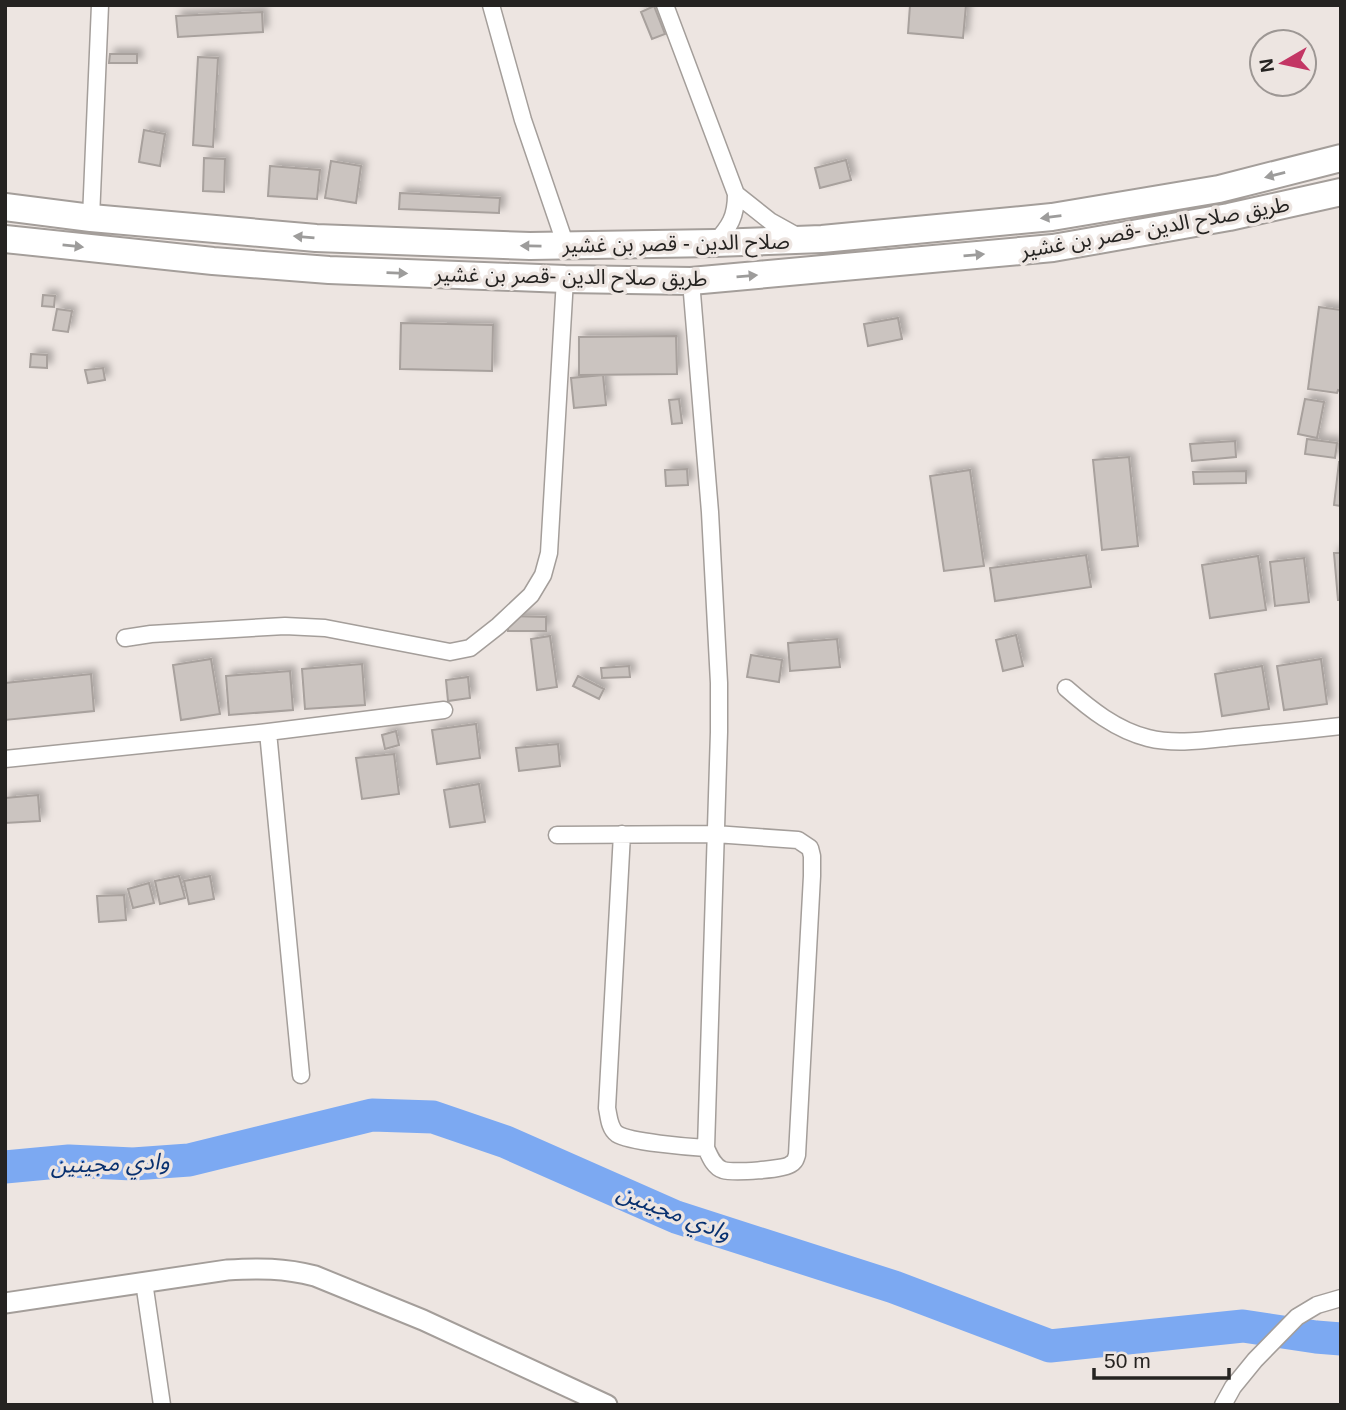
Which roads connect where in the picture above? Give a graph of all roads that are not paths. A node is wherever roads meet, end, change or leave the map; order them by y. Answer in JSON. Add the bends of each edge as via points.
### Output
{"nodes":[{"id":1,"x":100,"y":5,"type":"edge"},
{"id":2,"x":491,"y":5,"type":"edge"},
{"id":3,"x":665,"y":5,"type":"edge"},
{"id":4,"x":1341,"y":158,"type":"edge"},
{"id":5,"x":1341,"y":192,"type":"edge"},
{"id":6,"x":736,"y":194,"type":"junction"},
{"id":7,"x":5,"y":208,"type":"edge"},
{"id":8,"x":91,"y":218,"type":"junction"},
{"id":9,"x":5,"y":239,"type":"edge"},
{"id":10,"x":805,"y":240,"type":"junction"},
{"id":11,"x":715,"y":243,"type":"junction"},
{"id":12,"x":566,"y":246,"type":"junction"},
{"id":13,"x":565,"y":279,"type":"junction"},
{"id":14,"x":691,"y":281,"type":"junction"},
{"id":15,"x":125,"y":638,"type":"dead end"},
{"id":16,"x":1066,"y":688,"type":"dead end"},
{"id":17,"x":444,"y":710,"type":"dead end"},
{"id":18,"x":1341,"y":726,"type":"edge"},
{"id":19,"x":268,"y":732,"type":"junction"},
{"id":20,"x":5,"y":759,"type":"edge"},
{"id":21,"x":622,"y":834,"type":"junction"},
{"id":22,"x":715,"y":834,"type":"junction"},
{"id":23,"x":557,"y":835,"type":"dead end"},
{"id":24,"x":301,"y":1074,"type":"dead end"},
{"id":25,"x":706,"y":1148,"type":"junction"},
{"id":26,"x":144,"y":1282,"type":"junction"},
{"id":27,"x":1341,"y":1298,"type":"edge"},
{"id":28,"x":5,"y":1303,"type":"edge"},
{"id":29,"x":162,"y":1405,"type":"edge"},
{"id":30,"x":607,"y":1405,"type":"edge"},
{"id":31,"x":1223,"y":1405,"type":"edge"}],
"edges":[{"from":1,"to":8,"type":"street"},
{"from":2,"to":12,"type":"street","via":[[523,120]]},
{"from":3,"to":6,"type":"street"},
{"from":4,"to":10,"type":"highway","name":"صلاح الدين - قصر بن غشير","one_way":true,"via":[[1219,190],[1052,217]]},
{"from":14,"to":5,"type":"highway","name":"طريق صلاح الدين -قصر بن غشير","one_way":true,"via":[[1053,248]]},
{"from":6,"to":10,"type":"street","via":[[770,221]]},
{"from":6,"to":11,"type":"street","via":[[734,218]]},
{"from":7,"to":8,"type":"highway","name":"صلاح الدين - قصر بن غشير"},
{"from":12,"to":8,"type":"highway","name":"صلاح الدين - قصر بن غشير","one_way":true,"via":[[316,238]]},
{"from":9,"to":13,"type":"highway","name":"طريق صلاح الدين -قصر بن غشير","one_way":true,"via":[[329,270]]},
{"from":10,"to":11,"type":"highway","name":"صلاح الدين - قصر بن غشير"},
{"from":11,"to":12,"type":"highway","name":"صلاح الدين - قصر بن غشير"},
{"from":13,"to":14,"type":"highway","name":"طريق صلاح الدين -قصر بن غشير"},
{"from":13,"to":15,"type":"street","via":[[548,553],[543,575],[531,595],[498,626],[470,648],[450,652],[298,626]]},
{"from":14,"to":22,"type":"street","via":[[717,619]]},
{"from":16,"to":18,"type":"street","via":[[1094,712],[1146,738],[1210,740]]},
{"from":17,"to":19,"type":"street"},
{"from":19,"to":20,"type":"street"},
{"from":19,"to":24,"type":"street"},
{"from":21,"to":22,"type":"street"},
{"from":21,"to":23,"type":"street"},
{"from":21,"to":25,"type":"street","via":[[607,1108],[610,1125],[617,1134],[630,1138]]},
{"from":22,"to":25,"type":"street"},
{"from":22,"to":25,"type":"street","via":[[798,840],[810,848],[812,876],[795,1161],[782,1168],[731,1171],[715,1165]]},
{"from":26,"to":28,"type":"street"},
{"from":26,"to":29,"type":"street"},
{"from":26,"to":30,"type":"street","via":[[258,1268],[315,1276]]},
{"from":27,"to":31,"type":"street","via":[[1297,1317],[1255,1360]]}]}
